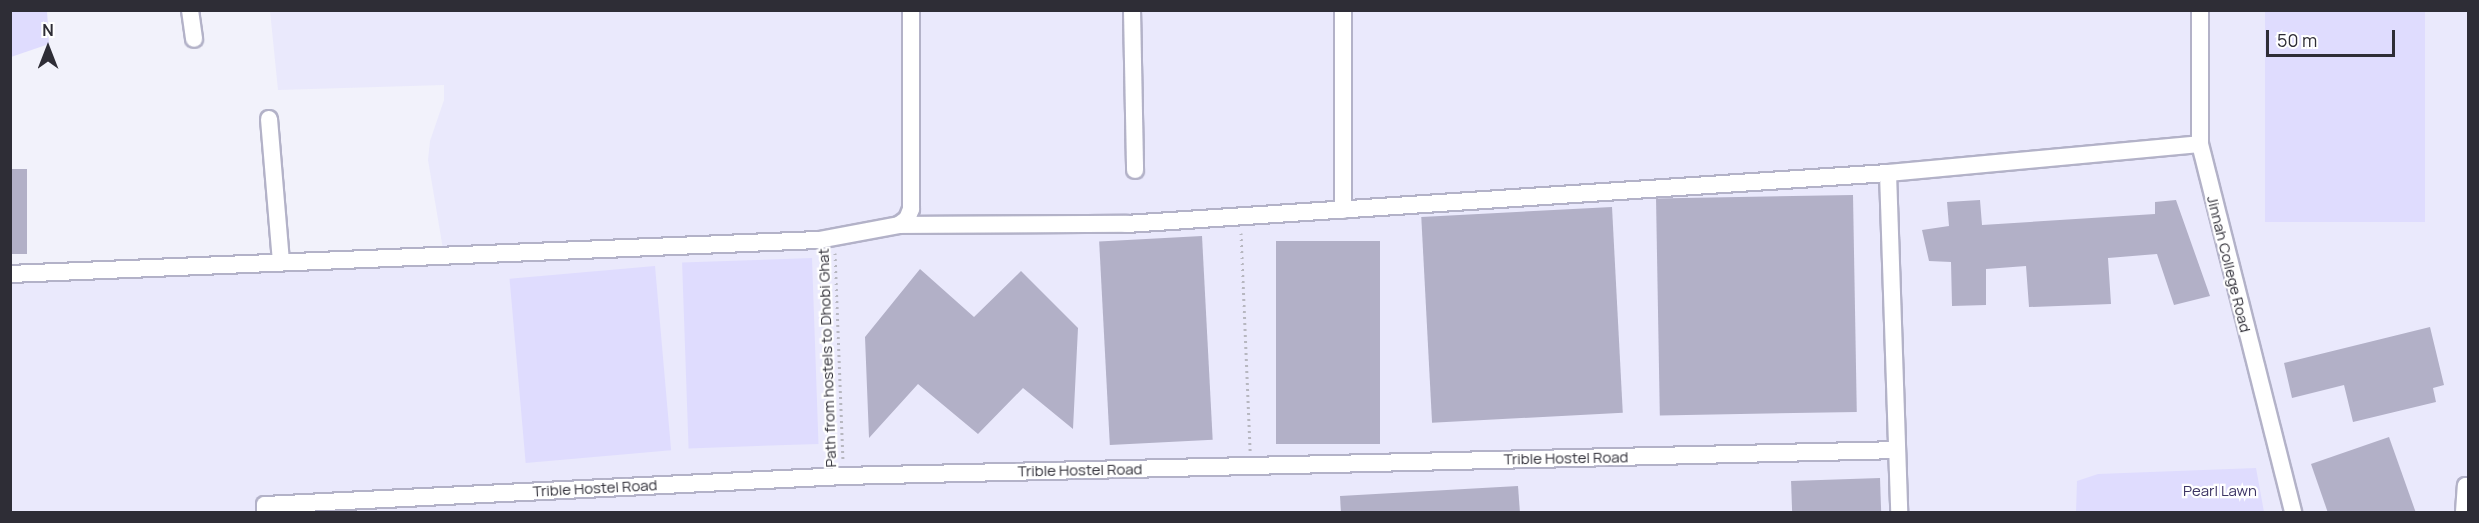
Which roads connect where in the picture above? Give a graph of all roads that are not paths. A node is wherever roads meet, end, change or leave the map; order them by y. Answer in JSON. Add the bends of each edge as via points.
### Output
{"nodes":[{"id":1,"x":190,"y":10,"type":"edge"},
{"id":2,"x":911,"y":10,"type":"edge"},
{"id":3,"x":1132,"y":10,"type":"edge"},
{"id":4,"x":1343,"y":10,"type":"edge"},
{"id":5,"x":2200,"y":10,"type":"edge"},
{"id":6,"x":194,"y":39,"type":"dead end"},
{"id":7,"x":269,"y":119,"type":"dead end"},
{"id":8,"x":2199,"y":144,"type":"junction"},
{"id":9,"x":1135,"y":170,"type":"dead end"},
{"id":10,"x":1888,"y":173,"type":"junction"},
{"id":11,"x":1343,"y":210,"type":"junction"},
{"id":12,"x":899,"y":225,"type":"junction"},
{"id":13,"x":281,"y":262,"type":"junction"},
{"id":14,"x":10,"y":274,"type":"edge"},
{"id":15,"x":1896,"y":450,"type":"junction"},
{"id":16,"x":2469,"y":486,"type":"edge"},
{"id":17,"x":265,"y":509,"type":"edge"},
{"id":18,"x":1899,"y":513,"type":"edge"},
{"id":19,"x":2294,"y":513,"type":"edge"},
{"id":20,"x":2464,"y":513,"type":"edge"}],
"edges":[{"from":1,"to":6,"type":"street"},
{"from":2,"to":12,"type":"street","via":[[910,209]]},
{"from":3,"to":9,"type":"street"},
{"from":4,"to":11,"type":"street"},
{"from":5,"to":8,"type":"street","name":"Jinnah College Road"},
{"from":7,"to":13,"type":"street"},
{"from":8,"to":10,"type":"street"},
{"from":8,"to":19,"type":"street","name":"Jinnah College Road"},
{"from":10,"to":11,"type":"street"},
{"from":10,"to":15,"type":"street"},
{"from":11,"to":12,"type":"street","via":[[1126,224]]},
{"from":12,"to":13,"type":"street","via":[[835,239]]},
{"from":13,"to":14,"type":"street"},
{"from":15,"to":17,"type":"street","name":"Trible Hostel Road","via":[[843,476]]},
{"from":15,"to":18,"type":"street"},
{"from":16,"to":20,"type":"street"}]}
